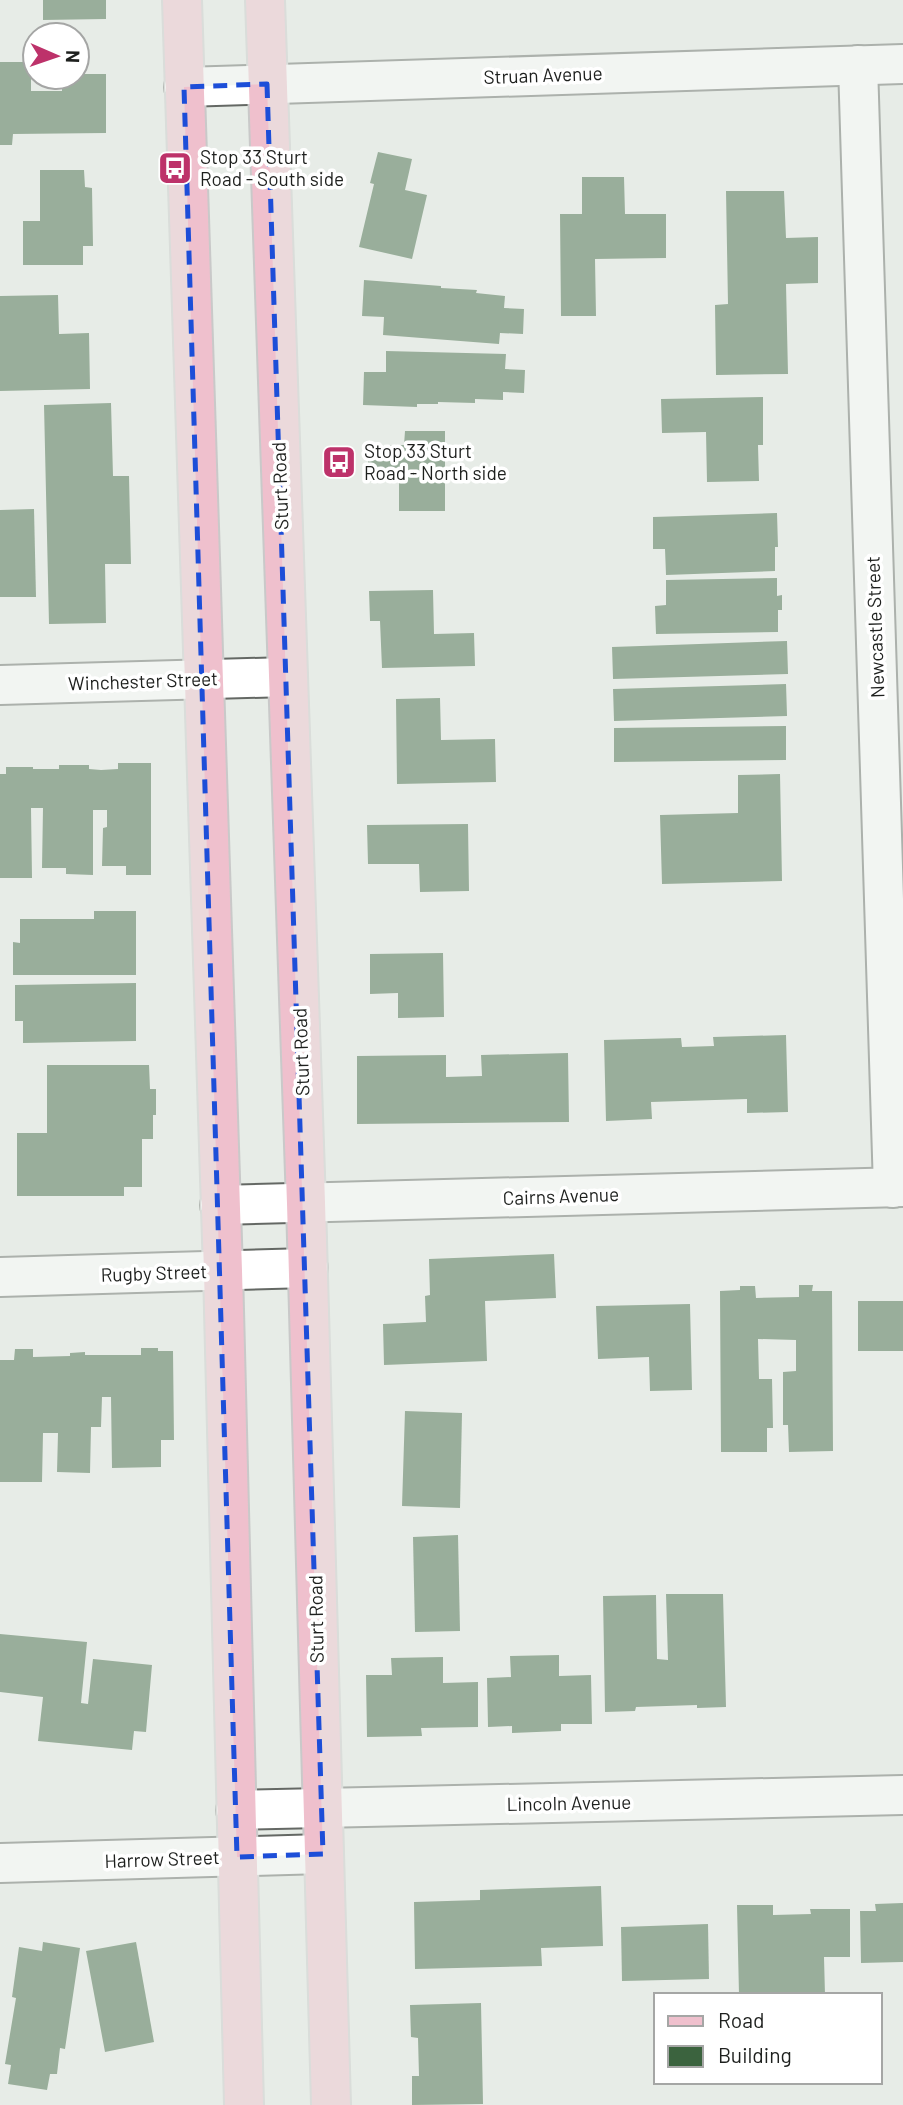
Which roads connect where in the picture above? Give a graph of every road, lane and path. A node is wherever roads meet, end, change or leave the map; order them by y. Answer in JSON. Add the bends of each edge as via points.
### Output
{"nodes":[{"id":1,"x":182,"y":0,"type":"edge"},
{"id":2,"x":265,"y":0,"type":"edge"},
{"id":3,"x":903,"y":64,"type":"edge"},
{"id":4,"x":858,"y":65,"type":"junction"},
{"id":5,"x":267,"y":84,"type":"junction"},
{"id":6,"x":184,"y":87,"type":"junction"},
{"id":7,"x":287,"y":677,"type":"junction"},
{"id":8,"x":204,"y":678,"type":"junction"},
{"id":9,"x":0,"y":685,"type":"edge"},
{"id":10,"x":898,"y":1188,"type":"edge"},
{"id":11,"x":306,"y":1203,"type":"junction"},
{"id":12,"x":220,"y":1205,"type":"junction"},
{"id":13,"x":308,"y":1268,"type":"junction"},
{"id":14,"x":223,"y":1271,"type":"junction"},
{"id":15,"x":0,"y":1277,"type":"edge"},
{"id":16,"x":903,"y":1795,"type":"edge"},
{"id":17,"x":321,"y":1808,"type":"junction"},
{"id":18,"x":236,"y":1810,"type":"junction"},
{"id":19,"x":323,"y":1854,"type":"junction"},
{"id":20,"x":237,"y":1857,"type":"junction"},
{"id":21,"x":0,"y":1863,"type":"edge"},
{"id":22,"x":244,"y":2105,"type":"edge"},
{"id":23,"x":331,"y":2105,"type":"edge"}],
"edges":[{"from":1,"to":6,"type":"main road"},
{"from":2,"to":5,"type":"main road","name":"Sturt Road"},
{"from":3,"to":4,"type":"street","name":"Struan Avenue"},
{"from":4,"to":5,"type":"street","name":"Struan Avenue"},
{"from":4,"to":10,"type":"street","name":"Newcastle Street"},
{"from":5,"to":6,"type":"street","name":"Struan Avenue"},
{"from":5,"to":7,"type":"main road","name":"Sturt Road"},
{"from":6,"to":8,"type":"main road"},
{"from":7,"to":8,"type":"street","name":"Winchester Street"},
{"from":7,"to":11,"type":"main road","name":"Sturt Road"},
{"from":8,"to":9,"type":"street","name":"Winchester Street"},
{"from":8,"to":12,"type":"main road"},
{"from":10,"to":11,"type":"street","name":"Cairns Avenue"},
{"from":11,"to":12,"type":"street","name":"Cairns Avenue"},
{"from":11,"to":13,"type":"main road","name":"Sturt Road"},
{"from":12,"to":14,"type":"main road"},
{"from":13,"to":14,"type":"street","name":"Rugby Street"},
{"from":13,"to":17,"type":"main road","name":"Sturt Road"},
{"from":14,"to":15,"type":"street","name":"Rugby Street"},
{"from":14,"to":18,"type":"main road"},
{"from":16,"to":17,"type":"street","name":"Lincoln Avenue"},
{"from":17,"to":18,"type":"street","name":"Lincoln Avenue"},
{"from":17,"to":19,"type":"main road","name":"Sturt Road"},
{"from":18,"to":20,"type":"main road"},
{"from":19,"to":20,"type":"street","name":"Harrow Street"},
{"from":19,"to":23,"type":"main road","name":"Sturt Road"},
{"from":20,"to":21,"type":"street","name":"Harrow Street"},
{"from":20,"to":22,"type":"main road"}]}
